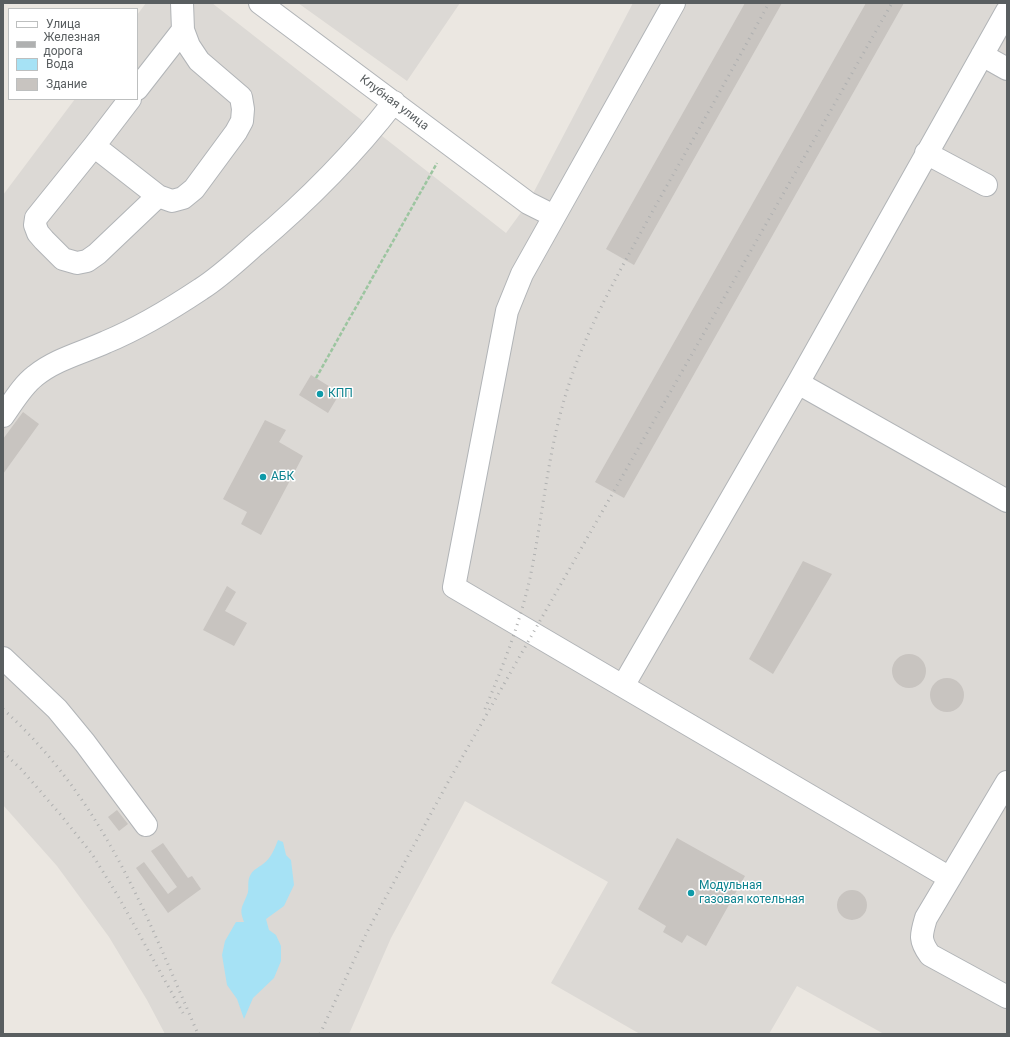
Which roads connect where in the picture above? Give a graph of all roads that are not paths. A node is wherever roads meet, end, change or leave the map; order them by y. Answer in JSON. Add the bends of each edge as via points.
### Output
{"nodes":[{"id":1,"x":182,"y":3,"type":"edge"},
{"id":2,"x":260,"y":3,"type":"edge"},
{"id":3,"x":674,"y":3,"type":"edge"},
{"id":4,"x":1007,"y":11,"type":"edge"},
{"id":5,"x":183,"y":30,"type":"junction"},
{"id":6,"x":982,"y":55,"type":"junction"},
{"id":7,"x":1007,"y":69,"type":"edge"},
{"id":8,"x":138,"y":88,"type":"edge"},
{"id":9,"x":129,"y":100,"type":"edge"},
{"id":10,"x":394,"y":102,"type":"junction"},
{"id":11,"x":94,"y":146,"type":"junction"},
{"id":12,"x":926,"y":153,"type":"junction"},
{"id":13,"x":986,"y":185,"type":"dead end"},
{"id":14,"x":158,"y":196,"type":"junction"},
{"id":15,"x":554,"y":216,"type":"junction"},
{"id":16,"x":798,"y":383,"type":"junction"},
{"id":17,"x":3,"y":416,"type":"edge"},
{"id":18,"x":1007,"y":501,"type":"edge"},
{"id":19,"x":3,"y":658,"type":"edge"},
{"id":20,"x":623,"y":686,"type":"junction"},
{"id":21,"x":1007,"y":782,"type":"edge"},
{"id":22,"x":146,"y":825,"type":"dead end"},
{"id":23,"x":950,"y":878,"type":"junction"},
{"id":24,"x":1007,"y":997,"type":"edge"}],
"edges":[{"from":1,"to":5,"type":"street"},
{"from":2,"to":10,"type":"street","name":"Клубная улица"},
{"from":3,"to":15,"type":"street"},
{"from":4,"to":6,"type":"street"},
{"from":5,"to":8,"type":"street"},
{"from":5,"to":14,"type":"street","via":[[199,62],[240,97],[242,121],[194,189],[183,198],[172,201]]},
{"from":6,"to":7,"type":"street"},
{"from":6,"to":12,"type":"street"},
{"from":9,"to":11,"type":"street"},
{"from":10,"to":15,"type":"street","name":"Клубная улица","via":[[528,203]]},
{"from":10,"to":17,"type":"street","via":[[373,130],[331,175],[271,232],[215,279],[160,316],[106,342],[57,361],[35,376]]},
{"from":11,"to":14,"type":"street"},
{"from":11,"to":14,"type":"street","via":[[36,218],[38,233],[63,259],[70,262],[87,261]]},
{"from":12,"to":13,"type":"street"},
{"from":12,"to":16,"type":"street"},
{"from":15,"to":20,"type":"street","via":[[522,274],[507,311],[454,587]]},
{"from":16,"to":18,"type":"street"},
{"from":16,"to":20,"type":"street"},
{"from":19,"to":22,"type":"street","via":[[29,681],[85,743]]},
{"from":20,"to":23,"type":"street"},
{"from":21,"to":23,"type":"street"},
{"from":23,"to":24,"type":"street","via":[[926,918],[922,943],[930,954]]}]}
